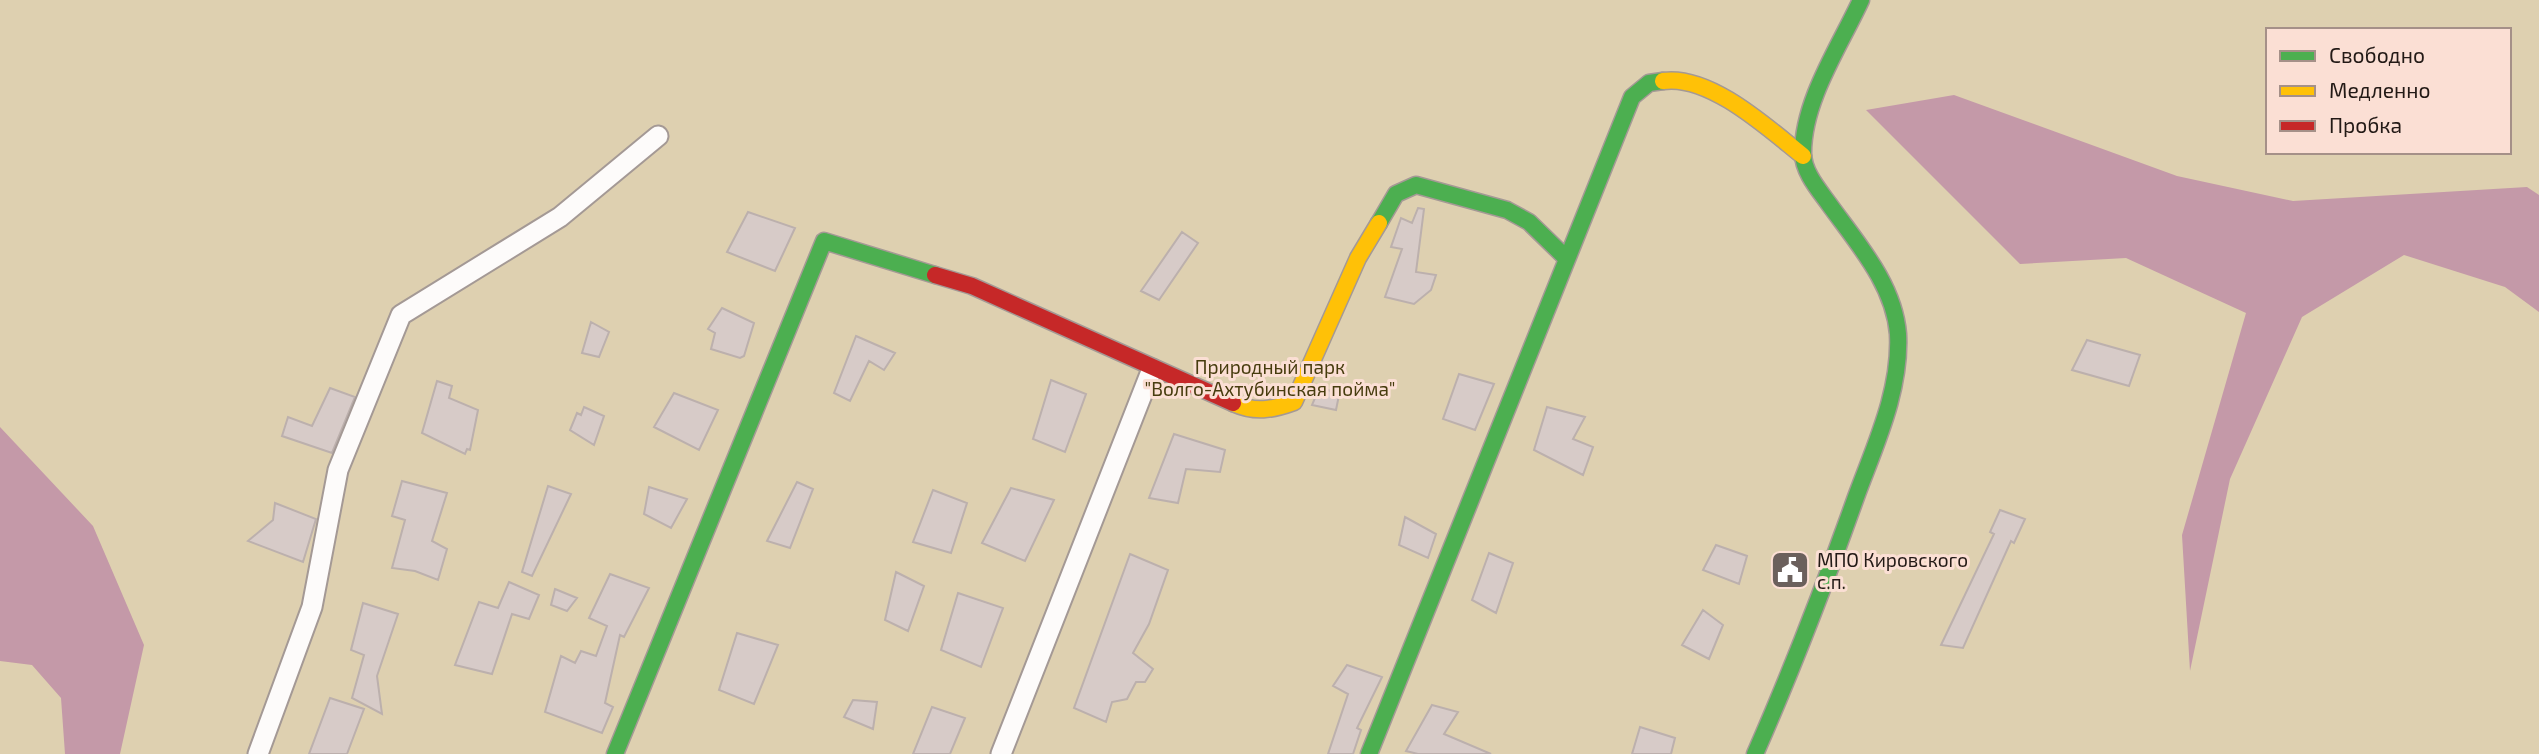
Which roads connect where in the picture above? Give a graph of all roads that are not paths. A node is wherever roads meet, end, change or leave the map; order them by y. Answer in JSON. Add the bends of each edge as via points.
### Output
{"nodes":[{"id":1,"x":1860,"y":0,"type":"edge"},
{"id":2,"x":658,"y":136,"type":"dead end"},
{"id":3,"x":1803,"y":156,"type":"junction"},
{"id":4,"x":1566,"y":258,"type":"junction"},
{"id":5,"x":1152,"y":369,"type":"junction"},
{"id":6,"x":258,"y":754,"type":"edge"},
{"id":7,"x":615,"y":754,"type":"edge"},
{"id":8,"x":1001,"y":754,"type":"edge"},
{"id":9,"x":1369,"y":754,"type":"edge"},
{"id":10,"x":1755,"y":754,"type":"edge"}],
"edges":[{"from":1,"to":3,"type":"street","via":[[1805,129]]},
{"from":2,"to":6,"type":"street","via":[[560,218],[401,315],[338,470],[312,607]]},
{"from":3,"to":4,"type":"street","via":[[1714,91],[1667,81],[1647,83],[1632,97]]},
{"from":3,"to":10,"type":"street","via":[[1813,182],[1880,273],[1895,308],[1899,355],[1883,422],[1819,603]]},
{"from":4,"to":5,"type":"street","via":[[1529,222],[1507,210],[1416,185],[1396,194],[1358,257],[1294,402],[1272,410],[1247,409]]},
{"from":4,"to":9,"type":"street"},
{"from":5,"to":7,"type":"street","via":[[972,286],[824,241]]},
{"from":5,"to":8,"type":"street"}]}
